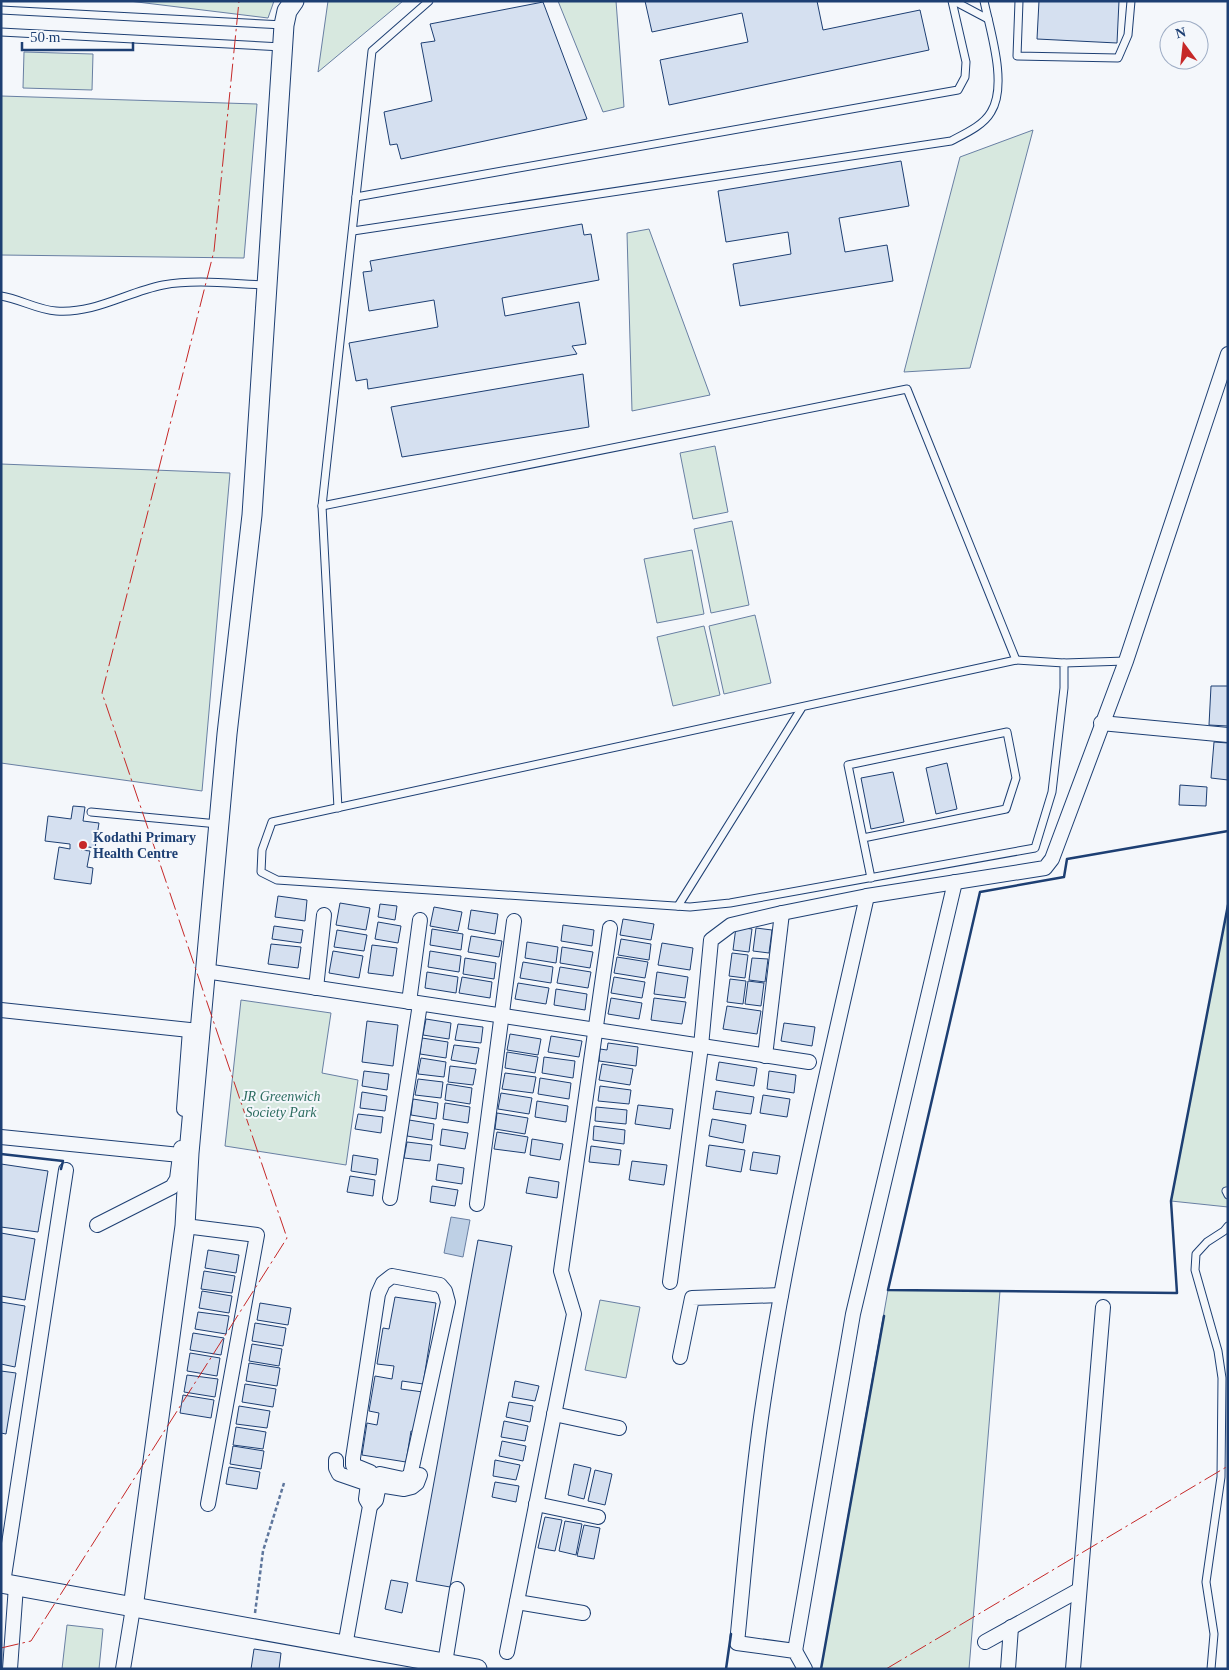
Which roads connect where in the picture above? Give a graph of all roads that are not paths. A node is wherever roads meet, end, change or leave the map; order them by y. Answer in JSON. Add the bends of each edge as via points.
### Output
{"nodes":[{"id":1,"x":294,"y":1,"type":"edge"},
{"id":2,"x":430,"y":1,"type":"edge"},
{"id":3,"x":953,"y":1,"type":"edge"},
{"id":4,"x":984,"y":1,"type":"edge"},
{"id":5,"x":1019,"y":1,"type":"edge"},
{"id":6,"x":1131,"y":1,"type":"edge"},
{"id":7,"x":1,"y":10,"type":"edge"},
{"id":8,"x":988,"y":19,"type":"junction"},
{"id":9,"x":284,"y":25,"type":"junction"},
{"id":10,"x":1,"y":32,"type":"edge"},
{"id":11,"x":283,"y":47,"type":"junction"},
{"id":12,"x":356,"y":196,"type":"junction"},
{"id":13,"x":353,"y":231,"type":"junction"},
{"id":14,"x":267,"y":285,"type":"junction"},
{"id":15,"x":1,"y":296,"type":"edge"},
{"id":16,"x":1228,"y":354,"type":"edge"},
{"id":17,"x":322,"y":506,"type":"junction"},
{"id":18,"x":1016,"y":660,"type":"junction"},
{"id":19,"x":1126,"y":661,"type":"junction"},
{"id":20,"x":1064,"y":663,"type":"junction"},
{"id":21,"x":801,"y":709,"type":"junction"},
{"id":22,"x":1101,"y":723,"type":"junction"},
{"id":23,"x":1228,"y":734,"type":"edge"},
{"id":24,"x":338,"y":808,"type":"junction"},
{"id":25,"x":91,"y":812,"type":"dead end"},
{"id":26,"x":219,"y":824,"type":"junction"},
{"id":27,"x":863,"y":838,"type":"junction"},
{"id":28,"x":871,"y":878,"type":"junction"},
{"id":29,"x":955,"y":882,"type":"junction"},
{"id":30,"x":867,"y":896,"type":"junction"},
{"id":31,"x":678,"y":906,"type":"junction"},
{"id":32,"x":782,"y":913,"type":"junction"},
{"id":33,"x":324,"y":915,"type":"dead end"},
{"id":34,"x":420,"y":920,"type":"dead end"},
{"id":35,"x":514,"y":921,"type":"dead end"},
{"id":36,"x":610,"y":928,"type":"dead end"},
{"id":37,"x":205,"y":971,"type":"junction"},
{"id":38,"x":316,"y":988,"type":"junction"},
{"id":39,"x":414,"y":1003,"type":"junction"},
{"id":40,"x":1,"y":1010,"type":"edge"},
{"id":41,"x":502,"y":1016,"type":"junction"},
{"id":42,"x":595,"y":1030,"type":"junction"},
{"id":43,"x":195,"y":1031,"type":"junction"},
{"id":44,"x":701,"y":1046,"type":"junction"},
{"id":45,"x":765,"y":1056,"type":"junction"},
{"id":46,"x":809,"y":1062,"type":"dead end"},
{"id":47,"x":1,"y":1137,"type":"edge"},
{"id":48,"x":180,"y":1155,"type":"junction"},
{"id":49,"x":66,"y":1170,"type":"dead end"},
{"id":50,"x":390,"y":1198,"type":"dead end"},
{"id":51,"x":477,"y":1204,"type":"dead end"},
{"id":52,"x":97,"y":1225,"type":"dead end"},
{"id":53,"x":185,"y":1226,"type":"junction"},
{"id":54,"x":1228,"y":1226,"type":"edge"},
{"id":55,"x":670,"y":1282,"type":"dead end"},
{"id":56,"x":781,"y":1295,"type":"junction"},
{"id":57,"x":1103,"y":1307,"type":"dead end"},
{"id":58,"x":680,"y":1357,"type":"dead end"},
{"id":59,"x":554,"y":1414,"type":"junction"},
{"id":60,"x":619,"y":1428,"type":"dead end"},
{"id":61,"x":336,"y":1460,"type":"dead end"},
{"id":62,"x":420,"y":1475,"type":"dead end"},
{"id":63,"x":374,"y":1479,"type":"junction"},
{"id":64,"x":208,"y":1504,"type":"dead end"},
{"id":65,"x":536,"y":1504,"type":"junction"},
{"id":66,"x":598,"y":1517,"type":"dead end"},
{"id":67,"x":7,"y":1584,"type":"edge"},
{"id":68,"x":457,"y":1588,"type":"dead end"},
{"id":69,"x":1079,"y":1590,"type":"junction"},
{"id":70,"x":517,"y":1602,"type":"junction"},
{"id":71,"x":133,"y":1608,"type":"junction"},
{"id":72,"x":583,"y":1613,"type":"dead end"},
{"id":73,"x":1011,"y":1627,"type":"junction"},
{"id":74,"x":985,"y":1642,"type":"dead end"},
{"id":75,"x":345,"y":1646,"type":"junction"},
{"id":76,"x":795,"y":1651,"type":"junction"},
{"id":77,"x":507,"y":1652,"type":"dead end"},
{"id":78,"x":445,"y":1663,"type":"junction"},
{"id":79,"x":10,"y":1669,"type":"edge"},
{"id":80,"x":124,"y":1669,"type":"edge"},
{"id":81,"x":477,"y":1669,"type":"edge"},
{"id":82,"x":805,"y":1669,"type":"edge"},
{"id":83,"x":1008,"y":1669,"type":"edge"},
{"id":84,"x":1073,"y":1669,"type":"edge"},
{"id":85,"x":1211,"y":1669,"type":"edge"}],
"edges":[{"from":1,"to":9,"type":"street","via":[[287,11]]},
{"from":2,"to":12,"type":"lane","via":[[372,51]]},
{"from":3,"to":8,"type":"lane"},
{"from":3,"to":12,"type":"lane","via":[[966,62],[965,78],[958,90]]},
{"from":4,"to":8,"type":"lane"},
{"from":5,"to":6,"type":"lane","via":[[1017,56],[1118,58],[1128,35]]},
{"from":7,"to":9,"type":"lane"},
{"from":8,"to":13,"type":"lane","via":[[998,65],[998,87],[992,112],[974,128],[951,141]]},
{"from":9,"to":11,"type":"street"},
{"from":10,"to":11,"type":"lane"},
{"from":11,"to":14,"type":"street"},
{"from":12,"to":13,"type":"lane"},
{"from":13,"to":17,"type":"lane"},
{"from":14,"to":15,"type":"lane","via":[[174,283],[75,311],[54,311]]},
{"from":14,"to":26,"type":"street","via":[[252,515]]},
{"from":16,"to":19,"type":"street"},
{"from":17,"to":18,"type":"lane","via":[[907,389]]},
{"from":17,"to":24,"type":"lane"},
{"from":18,"to":20,"type":"lane"},
{"from":18,"to":21,"type":"lane"},
{"from":19,"to":20,"type":"lane"},
{"from":19,"to":22,"type":"street"},
{"from":20,"to":28,"type":"lane","via":[[1052,792],[1034,848]]},
{"from":21,"to":24,"type":"lane"},
{"from":21,"to":31,"type":"lane"},
{"from":22,"to":23,"type":"street"},
{"from":22,"to":29,"type":"street","via":[[1052,859],[1045,868]]},
{"from":24,"to":31,"type":"lane","via":[[272,822],[262,850],[261,872],[277,880]]},
{"from":25,"to":26,"type":"lane"},
{"from":26,"to":37,"type":"street"},
{"from":27,"to":27,"type":"lane","via":[[848,765],[1007,732],[1016,778],[1006,809]]},
{"from":27,"to":28,"type":"lane"},
{"from":28,"to":31,"type":"lane","via":[[730,903]]},
{"from":29,"to":30,"type":"street"},
{"from":29,"to":76,"type":"street","via":[[855,1306]]},
{"from":30,"to":32,"type":"street"},
{"from":30,"to":56,"type":"street"},
{"from":32,"to":44,"type":"street","via":[[731,925],[711,940]]},
{"from":32,"to":45,"type":"street"},
{"from":33,"to":38,"type":"street"},
{"from":34,"to":39,"type":"street"},
{"from":35,"to":41,"type":"street"},
{"from":36,"to":42,"type":"street"},
{"from":37,"to":38,"type":"street"},
{"from":37,"to":43,"type":"street"},
{"from":38,"to":39,"type":"street"},
{"from":39,"to":41,"type":"street"},
{"from":39,"to":50,"type":"street"},
{"from":40,"to":43,"type":"street"},
{"from":41,"to":42,"type":"street"},
{"from":41,"to":51,"type":"street"},
{"from":42,"to":44,"type":"street"},
{"from":42,"to":59,"type":"street","via":[[561,1271],[574,1314]]},
{"from":43,"to":48,"type":"street"},
{"from":43,"to":53,"type":"street"},
{"from":44,"to":45,"type":"street"},
{"from":44,"to":55,"type":"street"},
{"from":45,"to":46,"type":"street"},
{"from":47,"to":48,"type":"street"},
{"from":48,"to":52,"type":"street","via":[[177,1179],[172,1187]]},
{"from":49,"to":67,"type":"street"},
{"from":53,"to":64,"type":"street","via":[[256,1235]]},
{"from":53,"to":71,"type":"street"},
{"from":54,"to":85,"type":"lane","via":[[1196,1254],[1195,1270],[1218,1351],[1222,1378],[1221,1477],[1206,1582],[1214,1634]]},
{"from":56,"to":58,"type":"street","via":[[692,1298]]},
{"from":56,"to":76,"type":"street","via":[[762,1405],[736,1643]]},
{"from":57,"to":69,"type":"street"},
{"from":59,"to":60,"type":"street"},
{"from":59,"to":65,"type":"street"},
{"from":61,"to":63,"type":"street","via":[[339,1474]]},
{"from":62,"to":63,"type":"street","via":[[417,1483],[408,1488]]},
{"from":63,"to":63,"type":"street","via":[[353,1464],[353,1458],[378,1294],[383,1283],[392,1276],[440,1285],[448,1302],[410,1476]]},
{"from":63,"to":75,"type":"street","via":[[376,1500],[370,1506]]},
{"from":65,"to":66,"type":"street"},
{"from":65,"to":70,"type":"street"},
{"from":67,"to":71,"type":"street"},
{"from":67,"to":79,"type":"street"},
{"from":68,"to":78,"type":"street"},
{"from":69,"to":73,"type":"street"},
{"from":69,"to":84,"type":"street"},
{"from":70,"to":72,"type":"street"},
{"from":70,"to":77,"type":"street"},
{"from":71,"to":75,"type":"street"},
{"from":71,"to":80,"type":"street"},
{"from":73,"to":74,"type":"street"},
{"from":73,"to":83,"type":"street"},
{"from":75,"to":78,"type":"street"},
{"from":76,"to":82,"type":"street"},
{"from":78,"to":81,"type":"street"}]}
